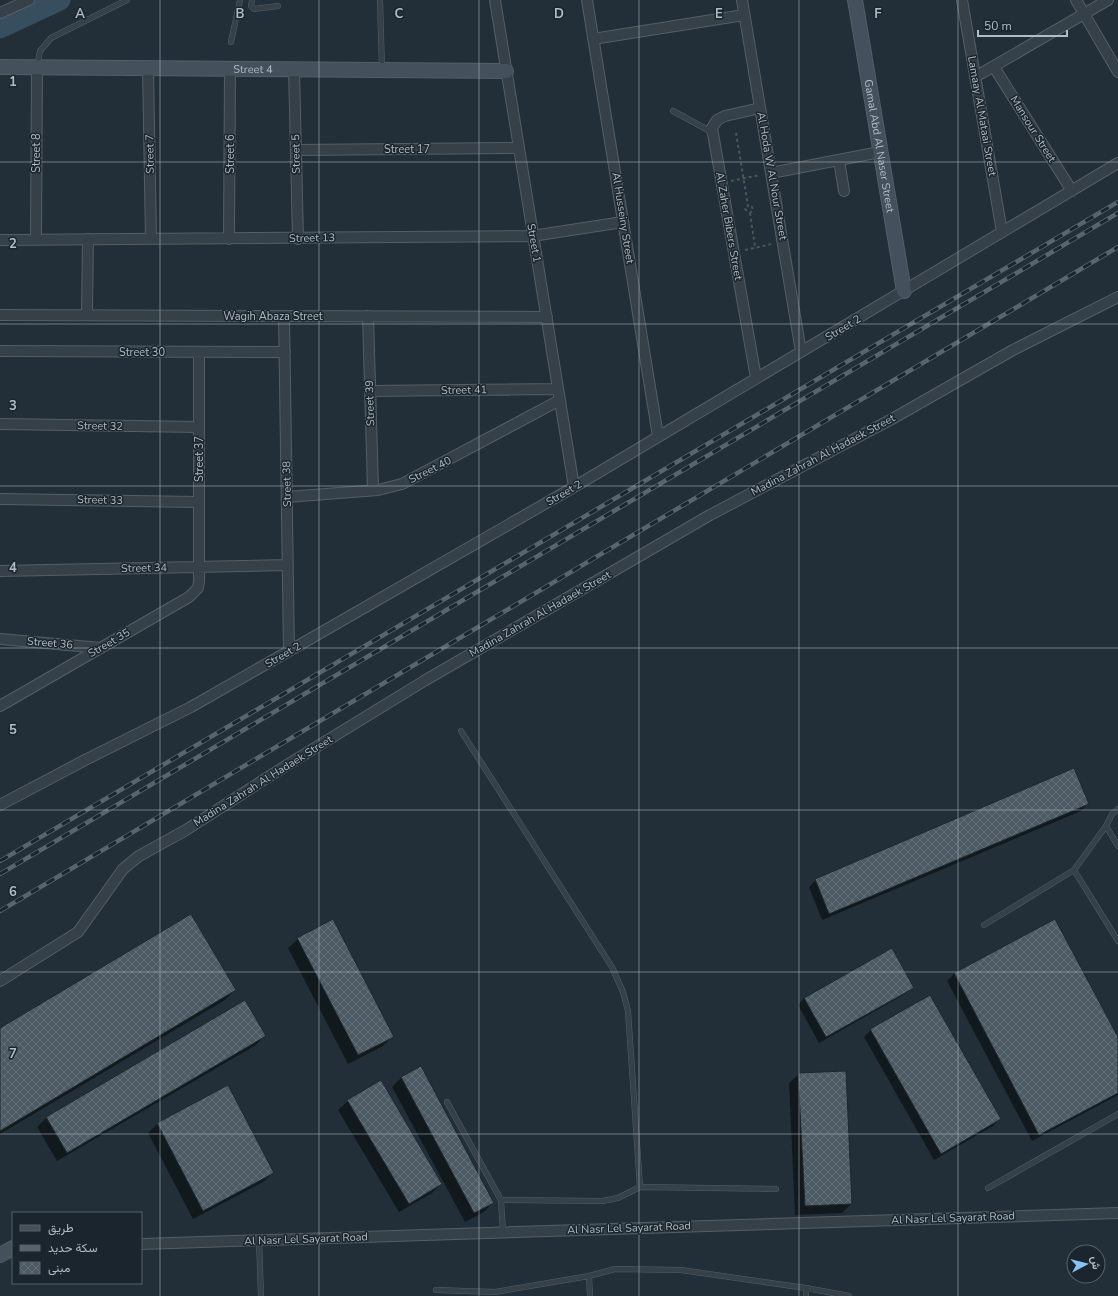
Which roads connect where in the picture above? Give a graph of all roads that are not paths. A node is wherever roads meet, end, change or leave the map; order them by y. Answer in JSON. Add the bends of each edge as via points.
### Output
{"nodes":[{"id":1,"x":29,"y":0,"type":"edge"},
{"id":2,"x":127,"y":0,"type":"edge"},
{"id":3,"x":240,"y":0,"type":"edge"},
{"id":4,"x":250,"y":0,"type":"edge"},
{"id":5,"x":380,"y":0,"type":"edge"},
{"id":6,"x":496,"y":0,"type":"edge"},
{"id":7,"x":587,"y":0,"type":"edge"},
{"id":8,"x":742,"y":0,"type":"edge"},
{"id":9,"x":855,"y":0,"type":"edge"},
{"id":10,"x":962,"y":0,"type":"edge"},
{"id":11,"x":1076,"y":0,"type":"edge"},
{"id":12,"x":1108,"y":0,"type":"edge"},
{"id":13,"x":278,"y":6,"type":"dead end"},
{"id":14,"x":0,"y":13,"type":"edge"},
{"id":15,"x":1084,"y":14,"type":"junction"},
{"id":16,"x":744,"y":15,"type":"junction"},
{"id":17,"x":593,"y":39,"type":"junction"},
{"id":18,"x":231,"y":42,"type":"dead end"},
{"id":19,"x":0,"y":67,"type":"edge"},
{"id":20,"x":37,"y":67,"type":"junction"},
{"id":21,"x":994,"y":67,"type":"junction"},
{"id":22,"x":148,"y":68,"type":"junction"},
{"id":23,"x":230,"y":69,"type":"junction"},
{"id":24,"x":294,"y":69,"type":"junction"},
{"id":25,"x":382,"y":70,"type":"junction"},
{"id":26,"x":506,"y":72,"type":"junction"},
{"id":27,"x":1118,"y":72,"type":"edge"},
{"id":28,"x":975,"y":77,"type":"junction"},
{"id":29,"x":760,"y":108,"type":"junction"},
{"id":30,"x":673,"y":110,"type":"dead end"},
{"id":31,"x":713,"y":137,"type":"junction"},
{"id":32,"x":519,"y":148,"type":"junction"},
{"id":33,"x":296,"y":150,"type":"junction"},
{"id":34,"x":880,"y":152,"type":"junction"},
{"id":35,"x":839,"y":160,"type":"junction"},
{"id":36,"x":1118,"y":163,"type":"edge"},
{"id":37,"x":771,"y":173,"type":"junction"},
{"id":38,"x":844,"y":191,"type":"dead end"},
{"id":39,"x":1072,"y":191,"type":"junction"},
{"id":40,"x":623,"y":222,"type":"junction"},
{"id":41,"x":1002,"y":232,"type":"junction"},
{"id":42,"x":532,"y":236,"type":"junction"},
{"id":43,"x":88,"y":239,"type":"junction"},
{"id":44,"x":151,"y":239,"type":"junction"},
{"id":45,"x":229,"y":239,"type":"junction"},
{"id":46,"x":298,"y":239,"type":"junction"},
{"id":47,"x":0,"y":240,"type":"edge"},
{"id":48,"x":36,"y":240,"type":"junction"},
{"id":49,"x":904,"y":291,"type":"junction"},
{"id":50,"x":1118,"y":297,"type":"edge"},
{"id":51,"x":0,"y":315,"type":"edge"},
{"id":52,"x":87,"y":315,"type":"junction"},
{"id":53,"x":284,"y":316,"type":"junction"},
{"id":54,"x":368,"y":316,"type":"junction"},
{"id":55,"x":547,"y":317,"type":"junction"},
{"id":56,"x":0,"y":351,"type":"edge"},
{"id":57,"x":199,"y":352,"type":"junction"},
{"id":58,"x":285,"y":352,"type":"junction"},
{"id":59,"x":801,"y":352,"type":"junction"},
{"id":60,"x":756,"y":378,"type":"junction"},
{"id":61,"x":558,"y":389,"type":"junction"},
{"id":62,"x":370,"y":391,"type":"junction"},
{"id":63,"x":560,"y":400,"type":"junction"},
{"id":64,"x":0,"y":424,"type":"edge"},
{"id":65,"x":199,"y":427,"type":"junction"},
{"id":66,"x":658,"y":436,"type":"junction"},
{"id":67,"x":574,"y":486,"type":"junction"},
{"id":68,"x":373,"y":490,"type":"junction"},
{"id":69,"x":287,"y":498,"type":"junction"},
{"id":70,"x":0,"y":499,"type":"edge"},
{"id":71,"x":199,"y":502,"type":"junction"},
{"id":72,"x":288,"y":565,"type":"junction"},
{"id":73,"x":199,"y":567,"type":"junction"},
{"id":74,"x":0,"y":571,"type":"edge"},
{"id":75,"x":0,"y":639,"type":"edge"},
{"id":76,"x":101,"y":648,"type":"junction"},
{"id":77,"x":289,"y":652,"type":"junction"},
{"id":78,"x":0,"y":706,"type":"edge"},
{"id":79,"x":462,"y":731,"type":"dead end"},
{"id":80,"x":0,"y":806,"type":"edge"},
{"id":81,"x":1118,"y":809,"type":"edge"},
{"id":82,"x":1106,"y":826,"type":"junction"},
{"id":83,"x":1118,"y":846,"type":"edge"},
{"id":84,"x":1074,"y":870,"type":"junction"},
{"id":85,"x":984,"y":925,"type":"dead end"},
{"id":86,"x":1118,"y":941,"type":"edge"},
{"id":87,"x":0,"y":981,"type":"edge"},
{"id":88,"x":447,"y":1102,"type":"dead end"},
{"id":89,"x":1118,"y":1114,"type":"edge"},
{"id":90,"x":640,"y":1187,"type":"junction"},
{"id":91,"x":988,"y":1188,"type":"dead end"},
{"id":92,"x":776,"y":1189,"type":"dead end"},
{"id":93,"x":501,"y":1200,"type":"junction"},
{"id":94,"x":1118,"y":1213,"type":"edge"},
{"id":95,"x":503,"y":1232,"type":"junction"},
{"id":96,"x":259,"y":1240,"type":"junction"},
{"id":97,"x":142,"y":1244,"type":"edge"},
{"id":98,"x":0,"y":1248,"type":"edge"},
{"id":99,"x":12,"y":1248,"type":"edge"},
{"id":100,"x":12,"y":1249,"type":"edge"},
{"id":101,"x":0,"y":1255,"type":"edge"},
{"id":102,"x":589,"y":1276,"type":"junction"},
{"id":103,"x":806,"y":1288,"type":"junction"},
{"id":104,"x":436,"y":1290,"type":"dead end"},
{"id":105,"x":261,"y":1296,"type":"edge"},
{"id":106,"x":590,"y":1296,"type":"edge"},
{"id":107,"x":806,"y":1296,"type":"edge"},
{"id":108,"x":850,"y":1296,"type":"edge"}],
"edges":[{"from":1,"to":14,"type":"street"},
{"from":2,"to":20,"type":"lane","via":[[50,38],[40,51]]},
{"from":3,"to":18,"type":"lane"},
{"from":4,"to":13,"type":"lane","via":[[254,9]]},
{"from":5,"to":25,"type":"lane"},
{"from":6,"to":26,"type":"street","name":"Street 1"},
{"from":7,"to":17,"type":"street","name":"Al Husseiny Street"},
{"from":8,"to":16,"type":"street","name":"Al Hoda W Al Nour Street"},
{"from":9,"to":34,"type":"street","name":"Gamal Abd Al Naser Street"},
{"from":10,"to":28,"type":"street","name":"Lamaay Al Mataai Street"},
{"from":11,"to":15,"type":"street"},
{"from":12,"to":15,"type":"street"},
{"from":15,"to":21,"type":"street"},
{"from":15,"to":27,"type":"street"},
{"from":16,"to":17,"type":"street"},
{"from":16,"to":29,"type":"street","name":"Al Hoda W Al Nour Street"},
{"from":17,"to":40,"type":"street","name":"Al Husseiny Street"},
{"from":19,"to":20,"type":"street","name":"Street 4"},
{"from":20,"to":22,"type":"street","name":"Street 4"},
{"from":20,"to":48,"type":"street","name":"Street 8"},
{"from":21,"to":28,"type":"street"},
{"from":21,"to":39,"type":"street","name":"Mansour Street"},
{"from":22,"to":23,"type":"street","name":"Street 4"},
{"from":22,"to":44,"type":"street","name":"Street 7"},
{"from":23,"to":24,"type":"street","name":"Street 4"},
{"from":23,"to":45,"type":"street","name":"Street 6"},
{"from":24,"to":25,"type":"street","name":"Street 4"},
{"from":24,"to":33,"type":"street","name":"Street 5"},
{"from":25,"to":26,"type":"street","name":"Street 4"},
{"from":26,"to":32,"type":"street","name":"Street 1"},
{"from":28,"to":41,"type":"street","name":"Lamaay Al Mataai Street"},
{"from":29,"to":31,"type":"street","name":"Al Zaher Bibers Street","via":[[717,120],[712,128]]},
{"from":29,"to":37,"type":"street","name":"Al Hoda W Al Nour Street"},
{"from":30,"to":31,"type":"lane","via":[[708,130]]},
{"from":31,"to":60,"type":"street","name":"Al Zaher Bibers Street"},
{"from":32,"to":33,"type":"street","name":"Street 17"},
{"from":32,"to":42,"type":"street","name":"Street 1"},
{"from":33,"to":46,"type":"street","name":"Street 5"},
{"from":34,"to":35,"type":"street"},
{"from":34,"to":49,"type":"street","name":"Gamal Abd Al Naser Street"},
{"from":35,"to":37,"type":"street"},
{"from":35,"to":38,"type":"street"},
{"from":36,"to":39,"type":"street","name":"Street 2"},
{"from":37,"to":59,"type":"street","name":"Al Hoda W Al Nour Street"},
{"from":39,"to":41,"type":"street","name":"Street 2"},
{"from":40,"to":42,"type":"street","name":"Street 13"},
{"from":40,"to":66,"type":"street","name":"Al Husseiny Street"},
{"from":41,"to":49,"type":"street","name":"Street 2"},
{"from":42,"to":46,"type":"street","name":"Street 13"},
{"from":42,"to":55,"type":"street","name":"Street 1"},
{"from":43,"to":44,"type":"street","name":"Street 13"},
{"from":43,"to":48,"type":"street","name":"Street 13"},
{"from":43,"to":52,"type":"street"},
{"from":44,"to":45,"type":"street","name":"Street 13"},
{"from":45,"to":46,"type":"street","name":"Street 13"},
{"from":47,"to":48,"type":"street","name":"Street 13"},
{"from":49,"to":59,"type":"street","name":"Street 2"},
{"from":50,"to":87,"type":"street","name":"Madina Zahrah Al Hadaek Street","via":[[1013,350],[892,419],[710,515],[424,681],[186,830],[139,856],[123,869],[78,932]]},
{"from":51,"to":52,"type":"street","name":"Wagih Abaza Street"},
{"from":52,"to":53,"type":"street","name":"Wagih Abaza Street"},
{"from":53,"to":54,"type":"street","name":"Wagih Abaza Street"},
{"from":53,"to":58,"type":"street","name":"Street 38"},
{"from":54,"to":55,"type":"street","name":"Wagih Abaza Street"},
{"from":54,"to":62,"type":"street","name":"Street 39"},
{"from":55,"to":61,"type":"street","name":"Street 1"},
{"from":56,"to":57,"type":"street","name":"Street 30"},
{"from":57,"to":58,"type":"street","name":"Street 30"},
{"from":57,"to":65,"type":"street","name":"Street 37"},
{"from":58,"to":69,"type":"street","name":"Street 38"},
{"from":59,"to":60,"type":"street","name":"Street 2"},
{"from":60,"to":66,"type":"street","name":"Street 2"},
{"from":61,"to":62,"type":"street","name":"Street 41"},
{"from":61,"to":63,"type":"street","name":"Street 1"},
{"from":62,"to":68,"type":"street","name":"Street 39"},
{"from":63,"to":67,"type":"street","name":"Street 1"},
{"from":63,"to":68,"type":"street","name":"Street 40","via":[[414,480]]},
{"from":64,"to":65,"type":"street","name":"Street 32"},
{"from":65,"to":71,"type":"street","name":"Street 37"},
{"from":66,"to":67,"type":"street","name":"Street 2"},
{"from":67,"to":77,"type":"street","name":"Street 2"},
{"from":68,"to":69,"type":"street","name":"Street 40"},
{"from":69,"to":72,"type":"street","name":"Street 38"},
{"from":70,"to":71,"type":"street","name":"Street 33"},
{"from":71,"to":73,"type":"street","name":"Street 37"},
{"from":72,"to":73,"type":"street","name":"Street 34"},
{"from":72,"to":77,"type":"street","name":"Street 38"},
{"from":73,"to":74,"type":"street","name":"Street 34"},
{"from":73,"to":76,"type":"street","name":"Street 35","via":[[199,581],[194,593]]},
{"from":75,"to":76,"type":"street","name":"Street 36"},
{"from":76,"to":78,"type":"street","name":"Street 35"},
{"from":77,"to":80,"type":"street","name":"Street 2","via":[[191,707]]},
{"from":79,"to":90,"type":"lane","via":[[612,967],[623,992],[628,1011]]},
{"from":81,"to":82,"type":"lane","via":[[1112,814]]},
{"from":82,"to":83,"type":"lane"},
{"from":82,"to":84,"type":"lane"},
{"from":84,"to":85,"type":"lane"},
{"from":84,"to":86,"type":"lane"},
{"from":88,"to":93,"type":"lane"},
{"from":89,"to":91,"type":"lane"},
{"from":90,"to":92,"type":"lane"},
{"from":90,"to":93,"type":"lane","via":[[618,1198],[602,1201]]},
{"from":93,"to":95,"type":"lane"},
{"from":94,"to":95,"type":"street","name":"Al Nasr Lel Sayarat Road"},
{"from":95,"to":96,"type":"street","name":"Al Nasr Lel Sayarat Road"},
{"from":96,"to":97,"type":"street","name":"Al Nasr Lel Sayarat Road"},
{"from":96,"to":105,"type":"lane"},
{"from":98,"to":99,"type":"street"},
{"from":100,"to":101,"type":"street"},
{"from":102,"to":103,"type":"lane","via":[[615,1269],[681,1270]]},
{"from":102,"to":104,"type":"lane","via":[[496,1292]]},
{"from":102,"to":106,"type":"lane"},
{"from":103,"to":107,"type":"lane"},
{"from":103,"to":108,"type":"lane"}]}
